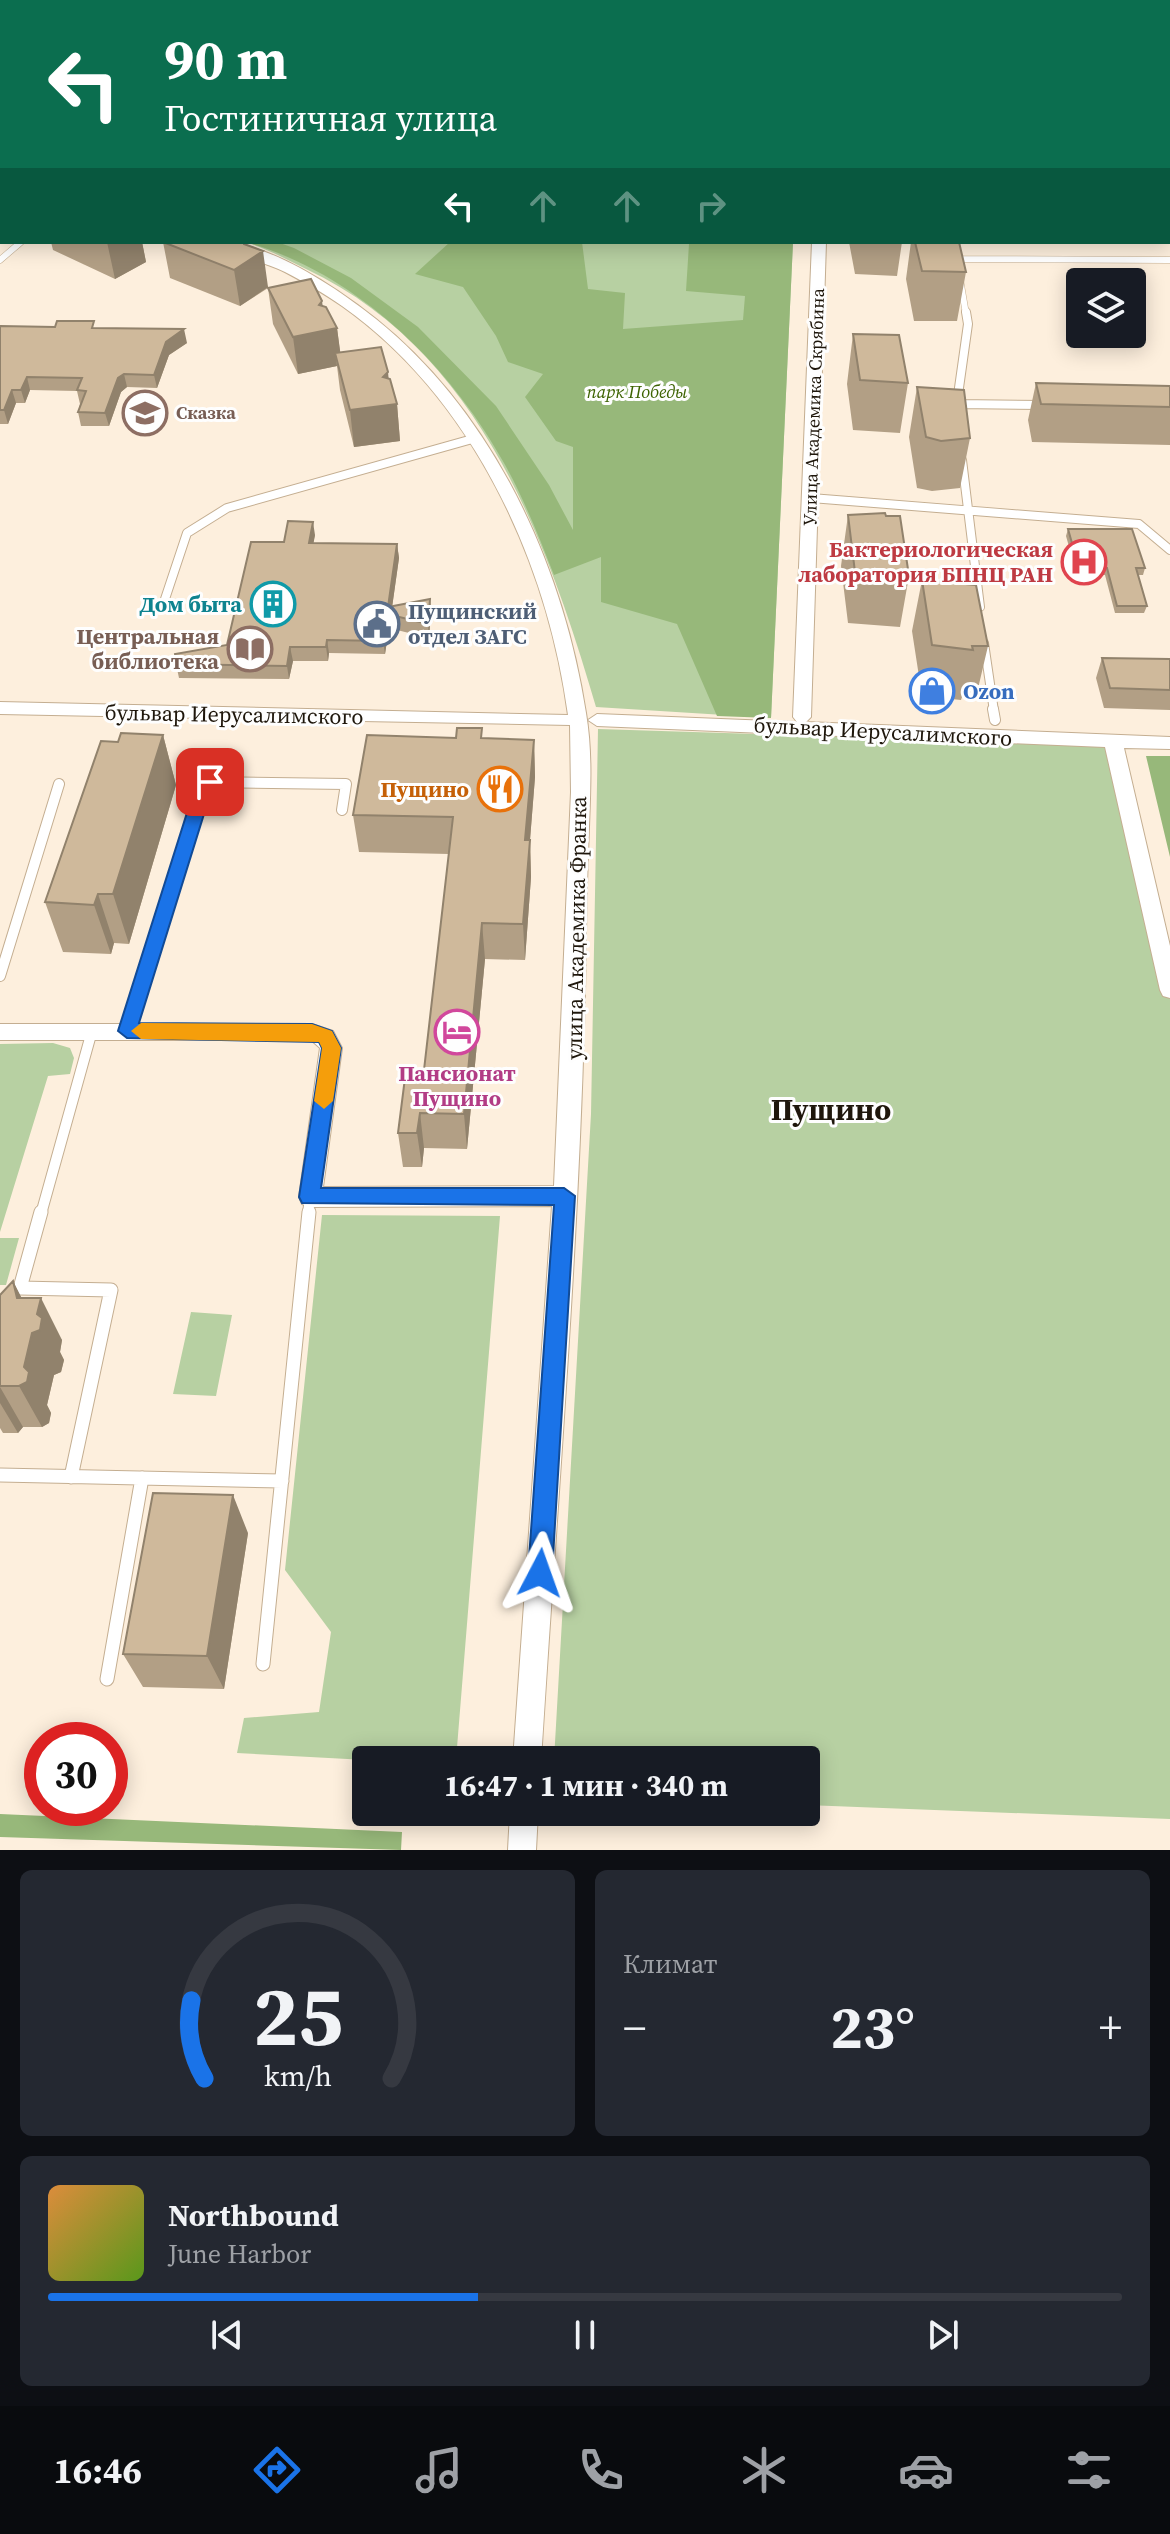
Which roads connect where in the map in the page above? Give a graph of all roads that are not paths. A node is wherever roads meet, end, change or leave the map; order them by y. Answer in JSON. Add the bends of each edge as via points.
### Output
{"nodes":[{"id":1,"x":19,"y":244,"type":"edge"},
{"id":2,"x":231,"y":244,"type":"edge"},
{"id":3,"x":819,"y":244,"type":"edge"},
{"id":4,"x":945,"y":253,"type":"edge"},
{"id":5,"x":956,"y":259,"type":"junction"},
{"id":6,"x":0,"y":260,"type":"edge"},
{"id":7,"x":1170,"y":260,"type":"edge"},
{"id":8,"x":957,"y":404,"type":"junction"},
{"id":9,"x":1048,"y":406,"type":"edge"},
{"id":10,"x":958,"y":419,"type":"edge"},
{"id":11,"x":476,"y":438,"type":"junction"},
{"id":12,"x":961,"y":449,"type":"edge"},
{"id":13,"x":811,"y":498,"type":"junction"},
{"id":14,"x":967,"y":511,"type":"junction"},
{"id":15,"x":1170,"y":550,"type":"edge"},
{"id":16,"x":164,"y":602,"type":"dead end"},
{"id":17,"x":981,"y":615,"type":"edge"},
{"id":18,"x":983,"y":630,"type":"edge"},
{"id":19,"x":0,"y":708,"type":"edge"},
{"id":20,"x":802,"y":717,"type":"dead end"},
{"id":21,"x":564,"y":720,"type":"dead end"},
{"id":22,"x":597,"y":720,"type":"dead end"},
{"id":23,"x":995,"y":720,"type":"dead end"},
{"id":24,"x":1113,"y":741,"type":"junction"},
{"id":25,"x":1170,"y":743,"type":"edge"},
{"id":26,"x":59,"y":784,"type":"dead end"},
{"id":27,"x":342,"y":810,"type":"dead end"},
{"id":28,"x":0,"y":976,"type":"edge"},
{"id":29,"x":1169,"y":983,"type":"edge"},
{"id":30,"x":92,"y":1031,"type":"junction"},
{"id":31,"x":127,"y":1031,"type":"junction"},
{"id":32,"x":0,"y":1032,"type":"edge"},
{"id":33,"x":564,"y":1196,"type":"junction"},
{"id":34,"x":310,"y":1197,"type":"junction"},
{"id":35,"x":0,"y":1475,"type":"edge"},
{"id":36,"x":71,"y":1477,"type":"junction"},
{"id":37,"x":142,"y":1478,"type":"junction"},
{"id":38,"x":282,"y":1481,"type":"junction"},
{"id":39,"x":263,"y":1664,"type":"dead end"},
{"id":40,"x":107,"y":1679,"type":"dead end"},
{"id":41,"x":528,"y":1746,"type":"edge"},
{"id":42,"x":523,"y":1826,"type":"edge"},
{"id":43,"x":522,"y":1850,"type":"edge"}],
"edges":[{"from":1,"to":6,"type":"lane"},
{"from":2,"to":11,"type":"street","name":"улица Академика Франка","via":[[304,275],[372,319],[410,352]]},
{"from":3,"to":13,"type":"street","name":"Улица Академика Скрябина"},
{"from":4,"to":5,"type":"lane"},
{"from":5,"to":7,"type":"lane"},
{"from":5,"to":8,"type":"lane","via":[[968,324]]},
{"from":8,"to":9,"type":"lane"},
{"from":8,"to":10,"type":"lane"},
{"from":11,"to":16,"type":"lane","via":[[227,508],[187,533]]},
{"from":11,"to":33,"type":"street","name":"улица Академика Франка","via":[[529,541],[568,668],[580,738],[573,1093]]},
{"from":12,"to":14,"type":"lane"},
{"from":13,"to":14,"type":"lane"},
{"from":13,"to":20,"type":"street","name":"Улица Академика Скрябина"},
{"from":14,"to":15,"type":"lane","via":[[1139,524]]},
{"from":14,"to":17,"type":"lane"},
{"from":18,"to":23,"type":"lane"},
{"from":19,"to":21,"type":"street","name":"бульвар Иерусалимского"},
{"from":22,"to":24,"type":"street","name":"бульвар Иерусалимского"},
{"from":24,"to":25,"type":"street","name":"бульвар Иерусалимского"},
{"from":24,"to":29,"type":"street"},
{"from":26,"to":28,"type":"lane"},
{"from":27,"to":31,"type":"lane","via":[[346,784],[210,782],[200,797]]},
{"from":30,"to":31,"type":"street"},
{"from":30,"to":32,"type":"street"},
{"from":30,"to":36,"type":"lane","via":[[20,1288],[111,1290]]},
{"from":31,"to":34,"type":"street","via":[[312,1032],[326,1037],[331,1048]]},
{"from":33,"to":34,"type":"street"},
{"from":33,"to":41,"type":"street","name":"улица Академика Франка"},
{"from":34,"to":38,"type":"lane"},
{"from":35,"to":36,"type":"lane"},
{"from":36,"to":37,"type":"lane"},
{"from":37,"to":38,"type":"lane"},
{"from":37,"to":40,"type":"lane"},
{"from":38,"to":39,"type":"lane"},
{"from":42,"to":43,"type":"street"}]}
